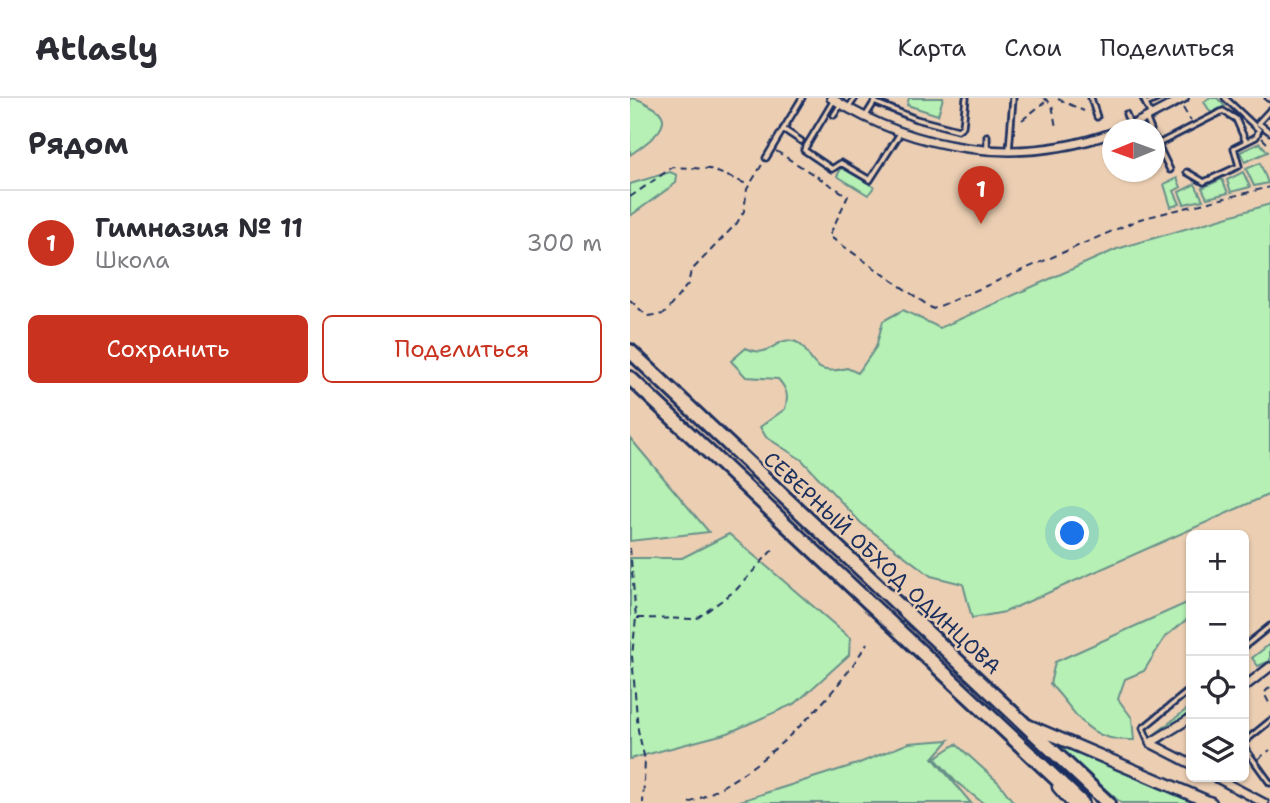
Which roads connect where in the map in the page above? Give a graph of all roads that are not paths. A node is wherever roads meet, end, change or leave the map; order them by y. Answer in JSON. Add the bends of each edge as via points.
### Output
{"nodes":[{"id":1,"x":802,"y":98,"type":"edge"},
{"id":2,"x":855,"y":98,"type":"edge"},
{"id":3,"x":966,"y":98,"type":"edge"},
{"id":4,"x":1013,"y":98,"type":"edge"},
{"id":5,"x":1097,"y":98,"type":"edge"},
{"id":6,"x":1143,"y":98,"type":"edge"},
{"id":7,"x":1159,"y":98,"type":"edge"},
{"id":8,"x":1184,"y":98,"type":"edge"},
{"id":9,"x":1226,"y":98,"type":"edge"},
{"id":10,"x":1091,"y":99,"type":"edge"},
{"id":11,"x":876,"y":100,"type":"edge"},
{"id":12,"x":839,"y":103,"type":"edge"},
{"id":13,"x":1146,"y":104,"type":"junction"},
{"id":14,"x":1270,"y":110,"type":"edge"},
{"id":15,"x":1126,"y":114,"type":"dead end"},
{"id":16,"x":834,"y":115,"type":"dead end"},
{"id":17,"x":1097,"y":117,"type":"dead end"},
{"id":18,"x":864,"y":118,"type":"junction"},
{"id":19,"x":1149,"y":118,"type":"joint"},
{"id":20,"x":1126,"y":119,"type":"edge"},
{"id":21,"x":783,"y":130,"type":"junction"},
{"id":22,"x":901,"y":132,"type":"junction"},
{"id":23,"x":1270,"y":132,"type":"edge"},
{"id":24,"x":987,"y":136,"type":"dead end"},
{"id":25,"x":1102,"y":136,"type":"edge"},
{"id":26,"x":1165,"y":140,"type":"edge"},
{"id":27,"x":801,"y":141,"type":"dead end"},
{"id":28,"x":1247,"y":142,"type":"junction"},
{"id":29,"x":987,"y":151,"type":"junction"},
{"id":30,"x":1009,"y":151,"type":"junction"},
{"id":31,"x":766,"y":158,"type":"road end"},
{"id":32,"x":1165,"y":159,"type":"edge"},
{"id":33,"x":1170,"y":170,"type":"dead end"},
{"id":34,"x":1187,"y":172,"type":"dead end"},
{"id":35,"x":630,"y":351,"type":"edge"},
{"id":36,"x":630,"y":378,"type":"edge"},
{"id":37,"x":1270,"y":626,"type":"edge"},
{"id":38,"x":1249,"y":643,"type":"edge"},
{"id":39,"x":1270,"y":667,"type":"edge"},
{"id":40,"x":1249,"y":682,"type":"edge"},
{"id":41,"x":1186,"y":693,"type":"edge"},
{"id":42,"x":1189,"y":719,"type":"edge"},
{"id":43,"x":1270,"y":721,"type":"edge"},
{"id":44,"x":1023,"y":723,"type":"junction"},
{"id":45,"x":1249,"y":738,"type":"edge"},
{"id":46,"x":1150,"y":743,"type":"junction"},
{"id":47,"x":1249,"y":754,"type":"edge"},
{"id":48,"x":1035,"y":761,"type":"junction"},
{"id":49,"x":1186,"y":761,"type":"edge"},
{"id":50,"x":1224,"y":782,"type":"edge"},
{"id":51,"x":1270,"y":783,"type":"edge"},
{"id":52,"x":1072,"y":803,"type":"edge"},
{"id":53,"x":1082,"y":803,"type":"edge"},
{"id":54,"x":1108,"y":803,"type":"edge"},
{"id":55,"x":1210,"y":803,"type":"edge"},
{"id":56,"x":1264,"y":803,"type":"edge"}],
"edges":[{"from":1,"to":21,"type":"lane"},
{"from":2,"to":12,"type":"lane"},
{"from":3,"to":11,"type":"lane","via":[[963,127],[958,130],[916,119]]},
{"from":4,"to":30,"type":"lane"},
{"from":5,"to":10,"type":"lane"},
{"from":6,"to":13,"type":"lane"},
{"from":7,"to":13,"type":"lane"},
{"from":8,"to":19,"type":"street"},
{"from":9,"to":28,"type":"lane","via":[[1259,130]]},
{"from":10,"to":17,"type":"lane"},
{"from":11,"to":18,"type":"lane"},
{"from":12,"to":16,"type":"lane"},
{"from":12,"to":18,"type":"street"},
{"from":12,"to":22,"type":"lane","via":[[804,150],[832,169],[841,163],[872,179]]},
{"from":13,"to":19,"type":"lane"},
{"from":14,"to":23,"type":"lane","via":[[1258,123]]},
{"from":15,"to":20,"type":"lane"},
{"from":18,"to":22,"type":"street"},
{"from":21,"to":27,"type":"lane"},
{"from":21,"to":31,"type":"lane"},
{"from":22,"to":29,"type":"street","via":[[939,144]]},
{"from":24,"to":29,"type":"lane"},
{"from":25,"to":30,"type":"street","via":[[1068,146]]},
{"from":26,"to":28,"type":"lane","via":[[1225,110],[1236,119]]},
{"from":28,"to":34,"type":"lane","via":[[1234,148],[1239,166],[1204,182]]},
{"from":29,"to":30,"type":"street"},
{"from":32,"to":33,"type":"lane"},
{"from":35,"to":44,"type":"highway","name":"СЕВЕРНЫЙ ОБХОД ОДИНЦОВА"},
{"from":36,"to":48,"type":"highway","name":"СЕВЕРНЫЙ ОБХОД ОДИНЦОВА"},
{"from":37,"to":38,"type":"lane"},
{"from":39,"to":40,"type":"street"},
{"from":41,"to":46,"type":"lane","via":[[1143,728]]},
{"from":42,"to":46,"type":"street"},
{"from":43,"to":45,"type":"lane"},
{"from":44,"to":54,"type":"highway","name":"СЕВЕРНЫЙ ОБХОД ОДИНЦОВА"},
{"from":44,"to":55,"type":"main road"},
{"from":46,"to":49,"type":"street"},
{"from":47,"to":51,"type":"lane"},
{"from":48,"to":52,"type":"main road"},
{"from":48,"to":53,"type":"highway","name":"СЕВЕРНЫЙ ОБХОД ОДИНЦОВА"},
{"from":50,"to":56,"type":"street"}]}
